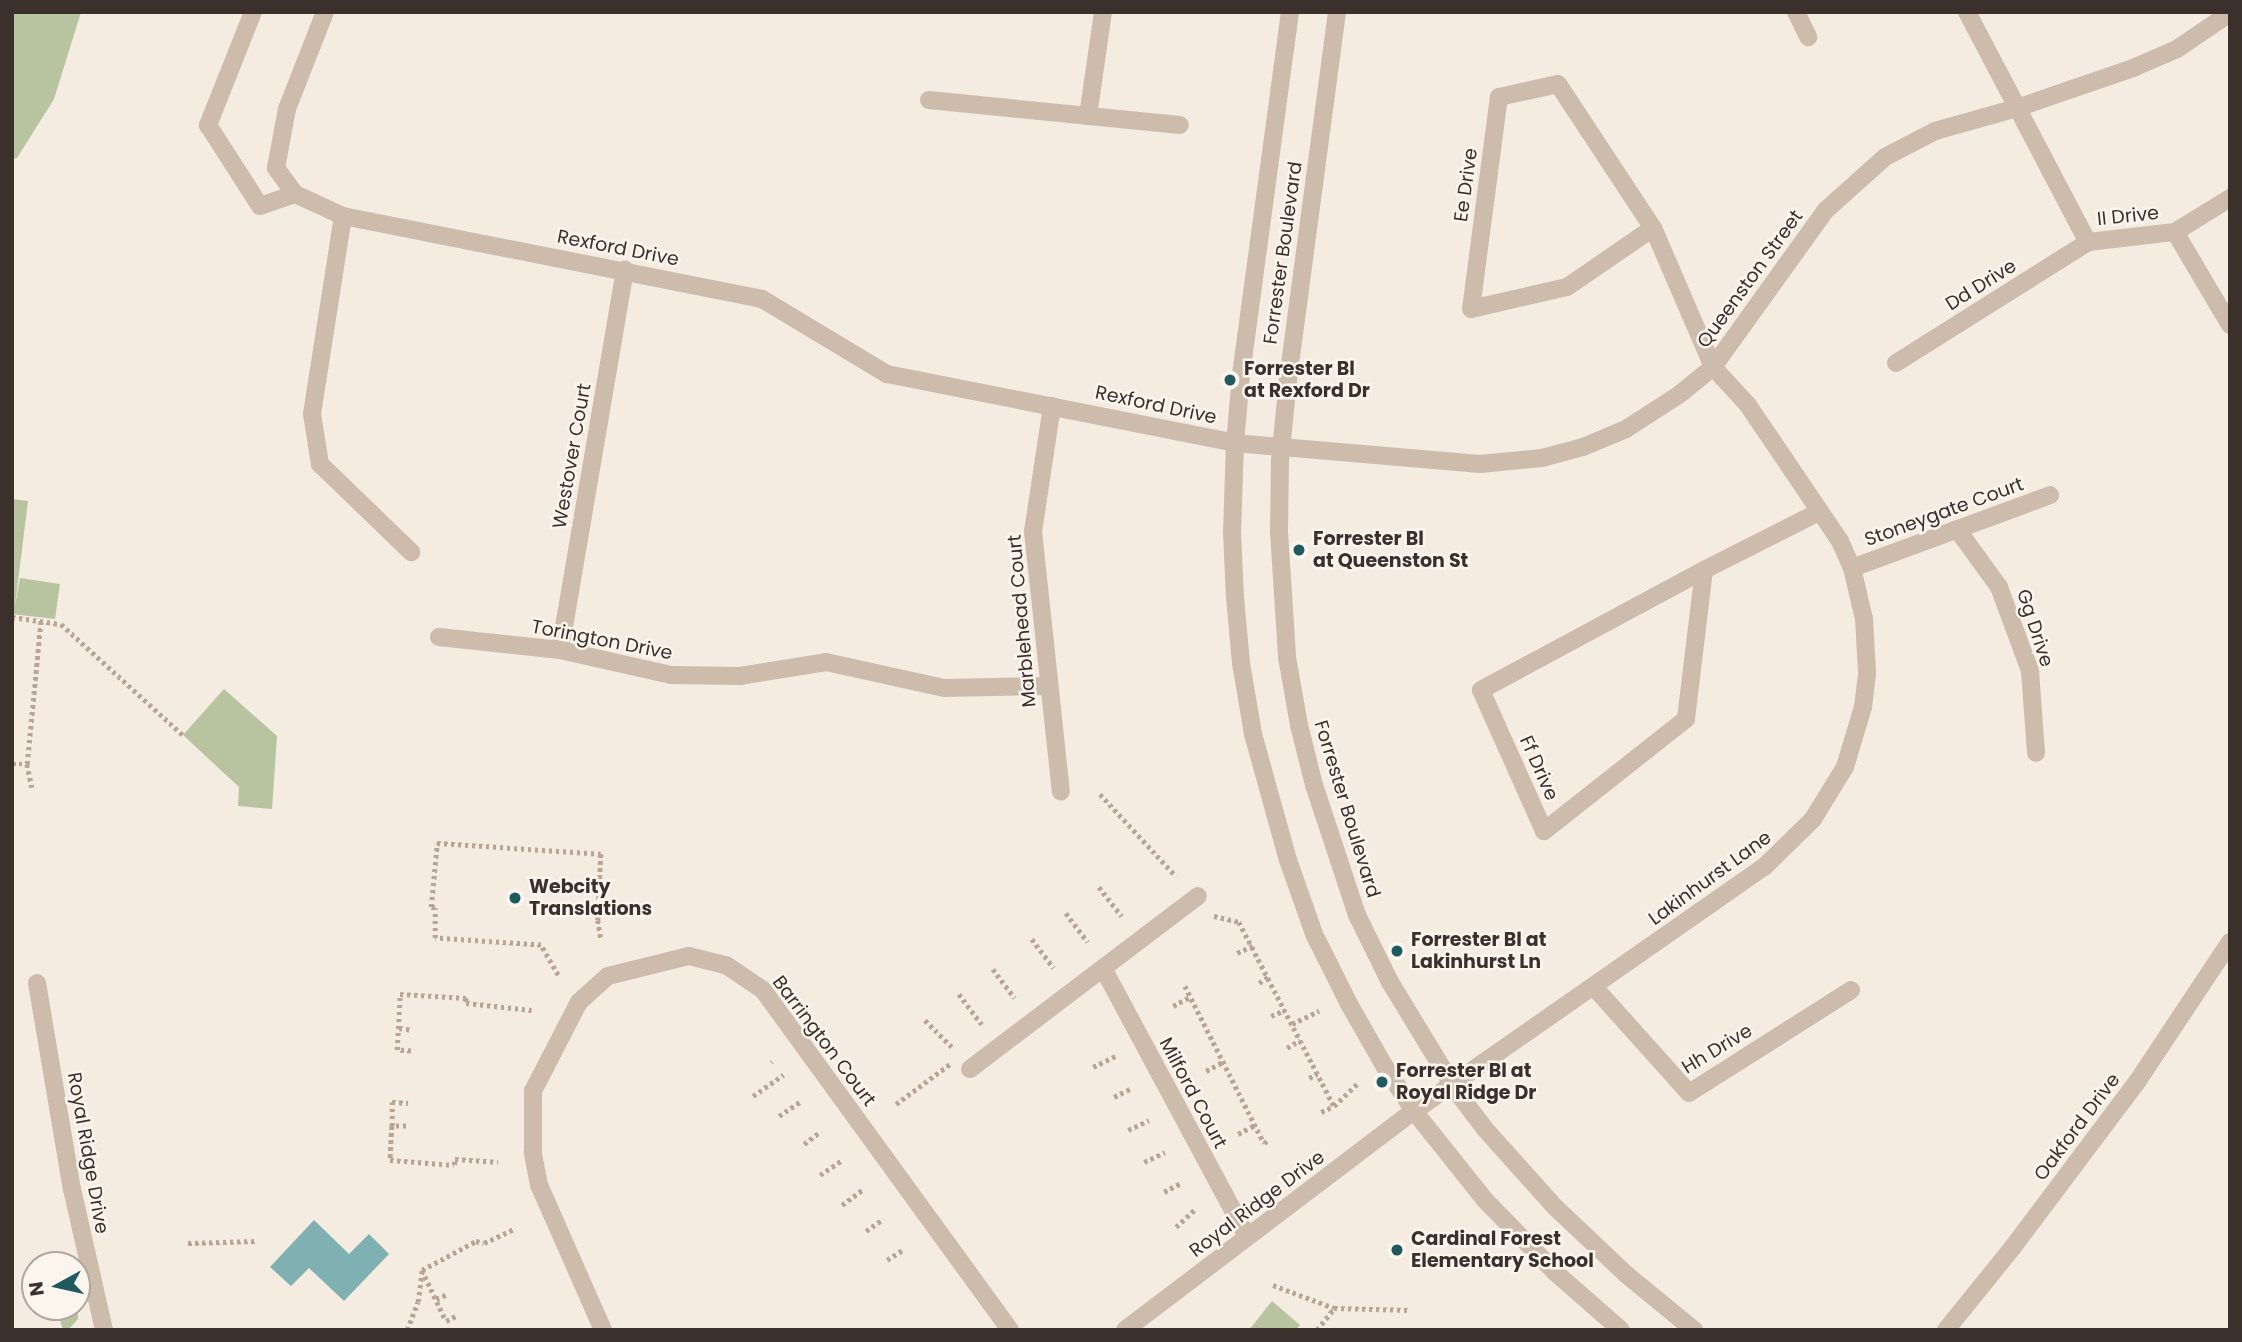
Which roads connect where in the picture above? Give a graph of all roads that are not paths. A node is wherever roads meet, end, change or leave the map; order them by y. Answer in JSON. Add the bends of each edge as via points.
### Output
{"nodes":[{"id":1,"x":253,"y":12,"type":"edge"},
{"id":2,"x":325,"y":12,"type":"edge"},
{"id":3,"x":1103,"y":12,"type":"edge"},
{"id":4,"x":1290,"y":12,"type":"edge"},
{"id":5,"x":1337,"y":12,"type":"edge"},
{"id":6,"x":1796,"y":12,"type":"edge"},
{"id":7,"x":1967,"y":12,"type":"edge"},
{"id":8,"x":2230,"y":13,"type":"edge"},
{"id":9,"x":1808,"y":37,"type":"dead end"},
{"id":10,"x":929,"y":100,"type":"dead end"},
{"id":11,"x":2017,"y":108,"type":"junction"},
{"id":12,"x":1088,"y":116,"type":"junction"},
{"id":13,"x":1181,"y":125,"type":"dead end"},
{"id":14,"x":295,"y":194,"type":"junction"},
{"id":15,"x":2230,"y":198,"type":"edge"},
{"id":16,"x":343,"y":216,"type":"junction"},
{"id":17,"x":1653,"y":228,"type":"junction"},
{"id":18,"x":2175,"y":232,"type":"junction"},
{"id":19,"x":2088,"y":242,"type":"junction"},
{"id":20,"x":625,"y":270,"type":"junction"},
{"id":21,"x":2230,"y":325,"type":"edge"},
{"id":22,"x":1896,"y":363,"type":"dead end"},
{"id":23,"x":1713,"y":367,"type":"junction"},
{"id":24,"x":1052,"y":405,"type":"junction"},
{"id":25,"x":1236,"y":443,"type":"junction"},
{"id":26,"x":1282,"y":447,"type":"junction"},
{"id":27,"x":2050,"y":495,"type":"dead end"},
{"id":28,"x":1817,"y":513,"type":"junction"},
{"id":29,"x":1957,"y":529,"type":"junction"},
{"id":30,"x":411,"y":552,"type":"dead end"},
{"id":31,"x":1852,"y":568,"type":"junction"},
{"id":32,"x":1704,"y":570,"type":"junction"},
{"id":33,"x":439,"y":637,"type":"dead end"},
{"id":34,"x":560,"y":650,"type":"junction"},
{"id":35,"x":1048,"y":686,"type":"junction"},
{"id":36,"x":2036,"y":753,"type":"dead end"},
{"id":37,"x":1061,"y":792,"type":"dead end"},
{"id":38,"x":1198,"y":896,"type":"dead end"},
{"id":39,"x":2230,"y":942,"type":"edge"},
{"id":40,"x":1103,"y":968,"type":"junction"},
{"id":41,"x":37,"y":983,"type":"dead end"},
{"id":42,"x":1594,"y":987,"type":"junction"},
{"id":43,"x":1851,"y":990,"type":"dead end"},
{"id":44,"x":965,"y":1063,"type":"road end"},
{"id":45,"x":1452,"y":1085,"type":"junction"},
{"id":46,"x":1414,"y":1111,"type":"junction"},
{"id":47,"x":1247,"y":1237,"type":"junction"},
{"id":48,"x":104,"y":1330,"type":"edge"},
{"id":49,"x":603,"y":1330,"type":"edge"},
{"id":50,"x":1010,"y":1330,"type":"edge"},
{"id":51,"x":1125,"y":1330,"type":"edge"},
{"id":52,"x":1621,"y":1330,"type":"edge"},
{"id":53,"x":1694,"y":1330,"type":"edge"},
{"id":54,"x":1946,"y":1330,"type":"edge"}],
"edges":[{"from":1,"to":14,"type":"street","via":[[208,125],[260,206]]},
{"from":2,"to":14,"type":"street","via":[[287,109],[276,168]]},
{"from":3,"to":12,"type":"street"},
{"from":4,"to":25,"type":"street","name":"Forrester Boulevard","via":[[1243,358]]},
{"from":5,"to":26,"type":"street","name":"Forrester Boulevard"},
{"from":6,"to":9,"type":"street"},
{"from":7,"to":11,"type":"street","name":"II Drive"},
{"from":8,"to":11,"type":"street","name":"Queenston Street","via":[[2177,48],[2133,68]]},
{"from":10,"to":12,"type":"street"},
{"from":11,"to":19,"type":"street","name":"II Drive"},
{"from":11,"to":23,"type":"street","name":"Queenston Street","via":[[1918,138],[1854,182],[1801,242]]},
{"from":12,"to":13,"type":"street"},
{"from":14,"to":16,"type":"street","name":"Rexford Drive"},
{"from":15,"to":18,"type":"street"},
{"from":16,"to":20,"type":"street","name":"Rexford Drive"},
{"from":16,"to":30,"type":"street","via":[[312,414],[320,464]]},
{"from":17,"to":17,"type":"street","name":"Ee Drive","via":[[1567,287],[1471,309],[1500,97],[1558,83]]},
{"from":17,"to":23,"type":"street","name":"Ee Drive"},
{"from":18,"to":19,"type":"street","name":"II Drive"},
{"from":18,"to":21,"type":"street","name":"II Drive"},
{"from":19,"to":22,"type":"street","name":"Dd Drive"},
{"from":20,"to":24,"type":"street","name":"Rexford Drive","via":[[762,299],[887,374]]},
{"from":20,"to":34,"type":"street","name":"Westover Court"},
{"from":23,"to":26,"type":"street","name":"Queenston Street","via":[[1626,429],[1542,458],[1480,464]]},
{"from":23,"to":28,"type":"street","name":"Lakinhurst Lane","via":[[1748,405]]},
{"from":24,"to":25,"type":"street","name":"Rexford Drive"},
{"from":24,"to":35,"type":"street","name":"Marblehead Court","via":[[1033,531]]},
{"from":25,"to":26,"type":"street","name":"Queenston Street"},
{"from":25,"to":46,"type":"street","name":"Forrester Boulevard","via":[[1232,532],[1241,663],[1269,797],[1314,933],[1349,1004]]},
{"from":26,"to":45,"type":"street","name":"Forrester Boulevard","via":[[1279,532],[1286,645],[1298,725],[1357,915],[1390,982]]},
{"from":27,"to":29,"type":"street","name":"Stoneygate Court"},
{"from":28,"to":31,"type":"street","name":"Lakinhurst Lane","via":[[1839,541]]},
{"from":28,"to":32,"type":"street","name":"Ff Drive"},
{"from":29,"to":31,"type":"street","name":"Stoneygate Court"},
{"from":29,"to":36,"type":"street","name":"Gg Drive","via":[[1999,587],[2030,671]]},
{"from":31,"to":42,"type":"street","name":"Lakinhurst Lane","via":[[1864,619],[1867,672],[1857,733],[1830,794],[1790,845],[1765,867]]},
{"from":32,"to":32,"type":"street","name":"Ff Drive","via":[[1686,719],[1544,831],[1480,690]]},
{"from":33,"to":34,"type":"street","name":"Torington Drive"},
{"from":34,"to":35,"type":"street","name":"Torington Drive","via":[[671,675],[740,676],[826,662],[944,688]]},
{"from":35,"to":37,"type":"street","name":"Marblehead Court"},
{"from":38,"to":40,"type":"street"},
{"from":39,"to":54,"type":"street","name":"Oakford Drive","via":[[2137,1082]]},
{"from":40,"to":44,"type":"street"},
{"from":40,"to":47,"type":"street","name":"Milford Court"},
{"from":41,"to":48,"type":"street","name":"Royal Ridge Drive","via":[[72,1189]]},
{"from":42,"to":43,"type":"street","name":"Hh Drive","via":[[1689,1093]]},
{"from":42,"to":45,"type":"street","name":"Lakinhurst Lane"},
{"from":45,"to":46,"type":"street","name":"Lakinhurst Lane"},
{"from":45,"to":53,"type":"street","name":"Forrester Boulevard","via":[[1555,1207]]},
{"from":46,"to":47,"type":"street","name":"Royal Ridge Drive"},
{"from":46,"to":52,"type":"street","name":"Forrester Boulevard","via":[[1504,1222]]},
{"from":47,"to":51,"type":"street","name":"Royal Ridge Drive"},
{"from":49,"to":50,"type":"street","name":"Barrington Court","via":[[539,1185],[533,1153],[533,1091],[579,1002],[607,976],[689,957],[726,965],[763,990]]}]}
